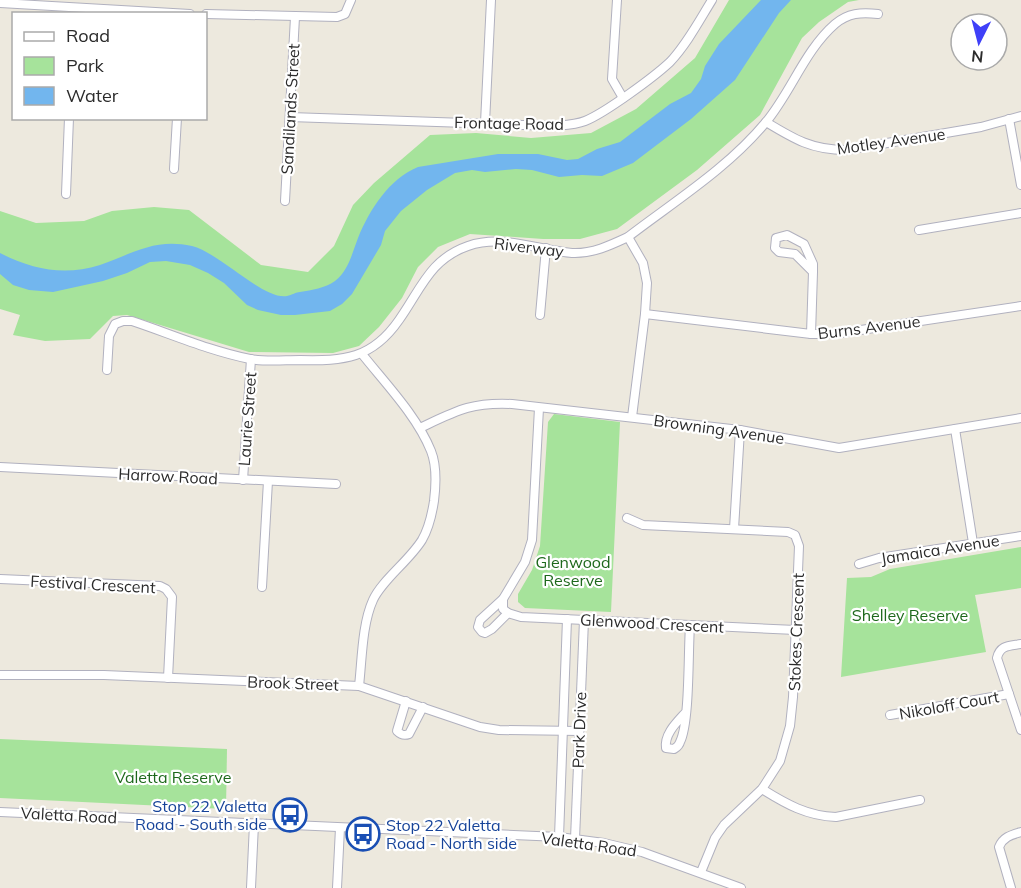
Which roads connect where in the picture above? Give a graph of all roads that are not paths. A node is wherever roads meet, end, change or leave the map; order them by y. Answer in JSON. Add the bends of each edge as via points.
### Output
{"nodes":[{"id":1,"x":351,"y":0,"type":"edge"},
{"id":2,"x":491,"y":0,"type":"edge"},
{"id":3,"x":617,"y":0,"type":"edge"},
{"id":4,"x":712,"y":0,"type":"edge"},
{"id":5,"x":0,"y":3,"type":"edge"},
{"id":6,"x":73,"y":11,"type":"edge"},
{"id":7,"x":128,"y":12,"type":"edge"},
{"id":8,"x":207,"y":14,"type":"edge"},
{"id":9,"x":878,"y":14,"type":"dead end"},
{"id":10,"x":295,"y":17,"type":"junction"},
{"id":11,"x":622,"y":98,"type":"junction"},
{"id":12,"x":1021,"y":116,"type":"edge"},
{"id":13,"x":290,"y":117,"type":"junction"},
{"id":14,"x":1009,"y":119,"type":"junction"},
{"id":15,"x":69,"y":120,"type":"edge"},
{"id":16,"x":177,"y":120,"type":"edge"},
{"id":17,"x":766,"y":122,"type":"junction"},
{"id":18,"x":485,"y":123,"type":"junction"},
{"id":19,"x":174,"y":169,"type":"dead end"},
{"id":20,"x":1021,"y":185,"type":"edge"},
{"id":21,"x":66,"y":194,"type":"dead end"},
{"id":22,"x":285,"y":201,"type":"dead end"},
{"id":23,"x":1021,"y":213,"type":"edge"},
{"id":24,"x":919,"y":230,"type":"dead end"},
{"id":25,"x":628,"y":237,"type":"junction"},
{"id":26,"x":546,"y":248,"type":"junction"},
{"id":27,"x":813,"y":272,"type":"junction"},
{"id":28,"x":1021,"y":306,"type":"edge"},
{"id":29,"x":645,"y":314,"type":"junction"},
{"id":30,"x":540,"y":315,"type":"dead end"},
{"id":31,"x":811,"y":334,"type":"junction"},
{"id":32,"x":362,"y":354,"type":"junction"},
{"id":33,"x":251,"y":359,"type":"junction"},
{"id":34,"x":107,"y":370,"type":"dead end"},
{"id":35,"x":539,"y":408,"type":"junction"},
{"id":36,"x":632,"y":417,"type":"junction"},
{"id":37,"x":1021,"y":418,"type":"edge"},
{"id":38,"x":420,"y":428,"type":"junction"},
{"id":39,"x":955,"y":429,"type":"junction"},
{"id":40,"x":740,"y":430,"type":"junction"},
{"id":41,"x":0,"y":467,"type":"edge"},
{"id":42,"x":243,"y":480,"type":"junction"},
{"id":43,"x":268,"y":481,"type":"junction"},
{"id":44,"x":336,"y":484,"type":"dead end"},
{"id":45,"x":627,"y":518,"type":"dead end"},
{"id":46,"x":734,"y":529,"type":"junction"},
{"id":47,"x":1021,"y":536,"type":"edge"},
{"id":48,"x":973,"y":543,"type":"junction"},
{"id":49,"x":859,"y":564,"type":"dead end"},
{"id":50,"x":0,"y":579,"type":"edge"},
{"id":51,"x":262,"y":587,"type":"dead end"},
{"id":52,"x":503,"y":599,"type":"junction"},
{"id":53,"x":508,"y":613,"type":"junction"},
{"id":54,"x":567,"y":619,"type":"junction"},
{"id":55,"x":584,"y":620,"type":"junction"},
{"id":56,"x":690,"y":626,"type":"junction"},
{"id":57,"x":796,"y":630,"type":"junction"},
{"id":58,"x":1021,"y":644,"type":"edge"},
{"id":59,"x":0,"y":675,"type":"edge"},
{"id":60,"x":168,"y":678,"type":"junction"},
{"id":61,"x":359,"y":686,"type":"junction"},
{"id":62,"x":1009,"y":694,"type":"junction"},
{"id":63,"x":405,"y":701,"type":"junction"},
{"id":64,"x":423,"y":707,"type":"junction"},
{"id":65,"x":686,"y":712,"type":"dead end"},
{"id":66,"x":890,"y":715,"type":"dead end"},
{"id":67,"x":1021,"y":730,"type":"edge"},
{"id":68,"x":563,"y":731,"type":"junction"},
{"id":69,"x":579,"y":731,"type":"junction"},
{"id":70,"x":762,"y":789,"type":"junction"},
{"id":71,"x":920,"y":800,"type":"dead end"},
{"id":72,"x":0,"y":812,"type":"edge"},
{"id":73,"x":254,"y":824,"type":"junction"},
{"id":74,"x":340,"y":828,"type":"junction"},
{"id":75,"x":1021,"y":832,"type":"edge"},
{"id":76,"x":560,"y":837,"type":"junction"},
{"id":77,"x":575,"y":839,"type":"junction"},
{"id":78,"x":701,"y":872,"type":"junction"},
{"id":79,"x":250,"y":888,"type":"edge"},
{"id":80,"x":337,"y":888,"type":"edge"},
{"id":81,"x":741,"y":888,"type":"edge"},
{"id":82,"x":1011,"y":888,"type":"edge"}],
"edges":[{"from":1,"to":10,"type":"street","via":[[345,14],[338,17]]},
{"from":2,"to":18,"type":"street"},
{"from":3,"to":11,"type":"street","via":[[612,79]]},
{"from":4,"to":11,"type":"street","name":"Frontage Road","via":[[669,63]]},
{"from":5,"to":6,"type":"street"},
{"from":6,"to":7,"type":"street"},
{"from":8,"to":10,"type":"street"},
{"from":9,"to":17,"type":"street","name":"Riverway","via":[[853,13],[835,24]]},
{"from":10,"to":13,"type":"street","name":"Sandilands Street"},
{"from":11,"to":18,"type":"street","name":"Frontage Road","via":[[588,120],[574,124]]},
{"from":12,"to":14,"type":"street","name":"Motley Avenue"},
{"from":13,"to":18,"type":"street","name":"Frontage Road"},
{"from":13,"to":22,"type":"street","name":"Sandilands Street"},
{"from":14,"to":17,"type":"street","name":"Motley Avenue","via":[[846,150],[809,146]]},
{"from":14,"to":20,"type":"street"},
{"from":15,"to":21,"type":"street"},
{"from":16,"to":19,"type":"street"},
{"from":17,"to":25,"type":"street","name":"Riverway","via":[[722,166]]},
{"from":23,"to":24,"type":"street"},
{"from":25,"to":26,"type":"street","name":"Riverway","via":[[588,252]]},
{"from":25,"to":29,"type":"street","via":[[643,264],[647,283]]},
{"from":26,"to":30,"type":"street"},
{"from":26,"to":32,"type":"street","name":"Riverway","via":[[494,241],[453,251],[436,264],[384,340]]},
{"from":27,"to":27,"type":"street","via":[[795,254],[778,252],[776,238],[787,235],[804,244]]},
{"from":27,"to":31,"type":"street"},
{"from":28,"to":31,"type":"street","name":"Burns Avenue","via":[[834,334]]},
{"from":29,"to":31,"type":"street","name":"Burns Avenue"},
{"from":29,"to":36,"type":"street"},
{"from":32,"to":33,"type":"street","name":"Riverway","via":[[329,361]]},
{"from":32,"to":38,"type":"street"},
{"from":33,"to":34,"type":"street","name":"Riverway","via":[[123,321],[115,324],[109,336]]},
{"from":33,"to":42,"type":"street","name":"Laurie Street"},
{"from":35,"to":36,"type":"street","name":"Browning Avenue"},
{"from":35,"to":38,"type":"street","name":"Browning Avenue","via":[[486,403],[460,409]]},
{"from":35,"to":52,"type":"street","via":[[532,540],[525,562]]},
{"from":36,"to":40,"type":"street","name":"Browning Avenue"},
{"from":37,"to":39,"type":"street","name":"Browning Avenue"},
{"from":38,"to":61,"type":"street","via":[[432,452],[435,469],[432,514],[411,557],[373,600]]},
{"from":39,"to":40,"type":"street","name":"Browning Avenue","via":[[838,448]]},
{"from":39,"to":48,"type":"street"},
{"from":40,"to":46,"type":"street"},
{"from":41,"to":42,"type":"street","name":"Harrow Road"},
{"from":42,"to":43,"type":"street","name":"Harrow Road"},
{"from":43,"to":44,"type":"street","name":"Harrow Road"},
{"from":43,"to":51,"type":"street","name":"Laurie Street"},
{"from":45,"to":46,"type":"street","name":"Stokes Crescent","via":[[643,525]]},
{"from":46,"to":57,"type":"street","name":"Stokes Crescent","via":[[788,532],[795,536],[799,546]]},
{"from":47,"to":48,"type":"street","name":"Jamaica Avenue"},
{"from":48,"to":49,"type":"street","name":"Jamaica Avenue"},
{"from":50,"to":60,"type":"street","name":"Festival Crescent","via":[[166,589],[172,597]]},
{"from":52,"to":53,"type":"street","via":[[503,609]]},
{"from":52,"to":53,"type":"street","via":[[480,620],[479,629],[489,631]]},
{"from":53,"to":54,"type":"street","name":"Glenwood Crescent"},
{"from":54,"to":55,"type":"street","name":"Glenwood Crescent"},
{"from":54,"to":68,"type":"street","name":"Park Drive"},
{"from":55,"to":56,"type":"street","name":"Glenwood Crescent"},
{"from":55,"to":69,"type":"street","name":"Park Drive"},
{"from":56,"to":57,"type":"street","name":"Glenwood Crescent"},
{"from":56,"to":65,"type":"street"},
{"from":57,"to":70,"type":"street","name":"Stokes Crescent","via":[[790,726],[780,761]]},
{"from":58,"to":62,"type":"street","via":[[1003,647],[997,658]]},
{"from":59,"to":60,"type":"street","name":"Brook Street"},
{"from":60,"to":61,"type":"street","name":"Brook Street"},
{"from":61,"to":63,"type":"street","name":"Brook Street"},
{"from":62,"to":66,"type":"street","name":"Nikoloff Court"},
{"from":62,"to":67,"type":"street"},
{"from":63,"to":64,"type":"street","name":"Brook Street"},
{"from":63,"to":64,"type":"street","via":[[397,731],[405,736],[410,734]]},
{"from":64,"to":68,"type":"street","name":"Brook Street","via":[[480,727]]},
{"from":68,"to":69,"type":"street","name":"Brook Street"},
{"from":68,"to":76,"type":"street","name":"Park Drive"},
{"from":69,"to":77,"type":"street","name":"Park Drive"},
{"from":70,"to":71,"type":"street","via":[[789,807],[823,817]]},
{"from":70,"to":78,"type":"street","name":"Stokes Crescent","via":[[720,831]]},
{"from":72,"to":73,"type":"street","name":"Valetta Road"},
{"from":73,"to":74,"type":"street","name":"Valetta Road"},
{"from":73,"to":79,"type":"street"},
{"from":74,"to":76,"type":"street","name":"Valetta Road"},
{"from":74,"to":80,"type":"street"},
{"from":75,"to":82,"type":"street","via":[[1002,841],[999,847]]},
{"from":76,"to":77,"type":"street","name":"Valetta Road"},
{"from":77,"to":78,"type":"street","name":"Valetta Road","via":[[642,852]]},
{"from":78,"to":81,"type":"street","name":"Valetta Road"}]}
